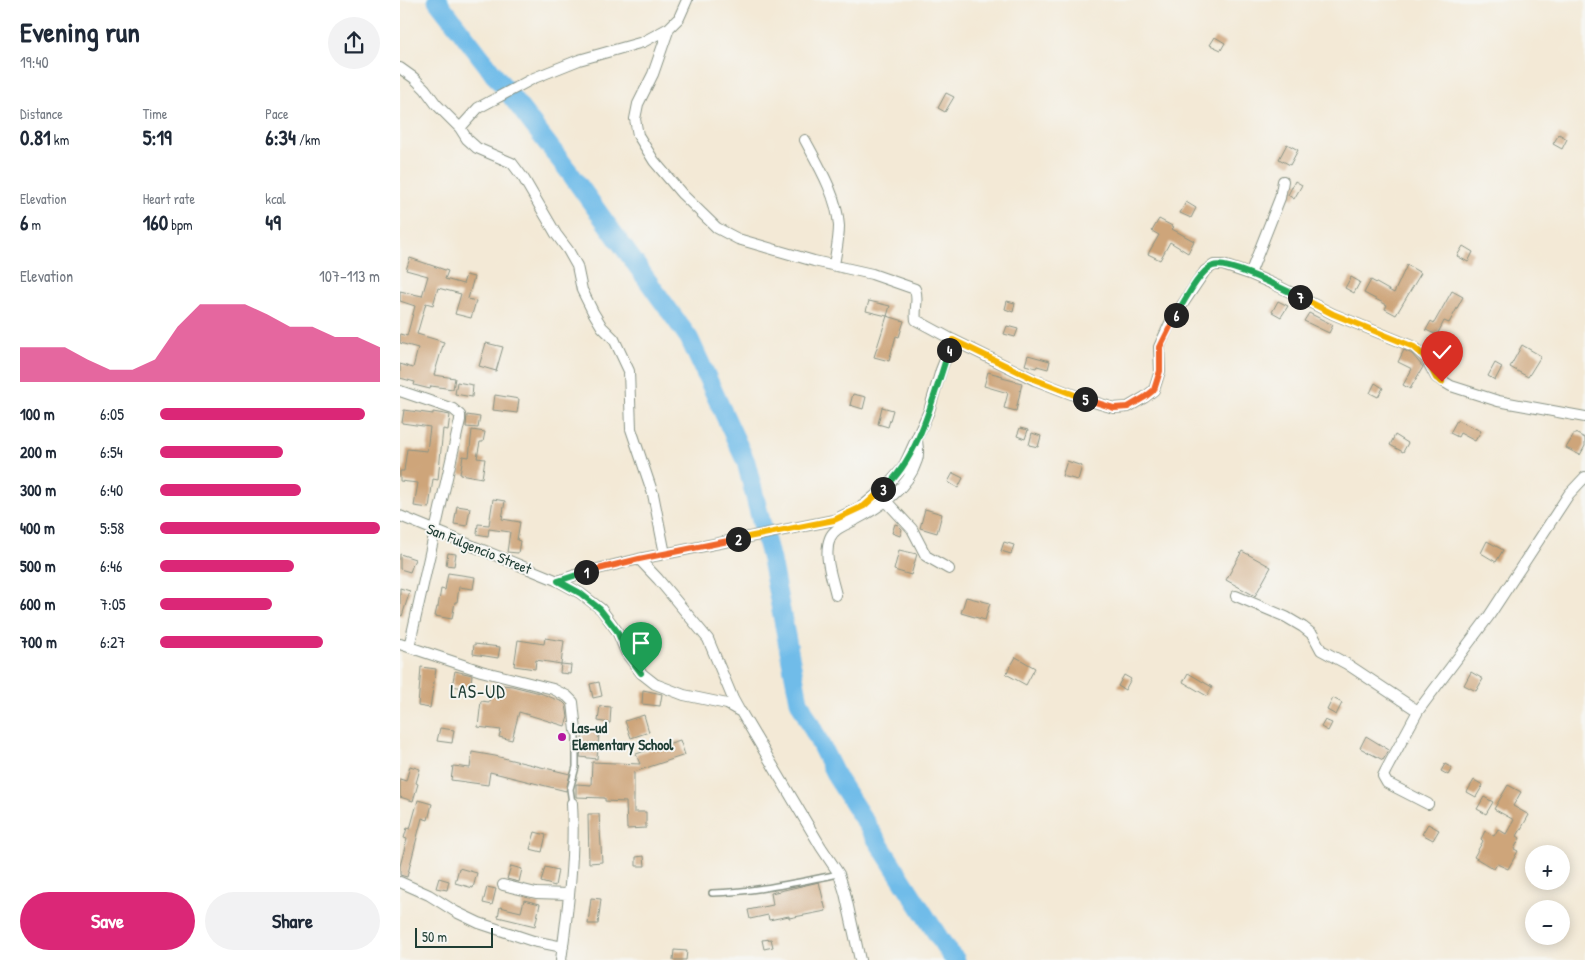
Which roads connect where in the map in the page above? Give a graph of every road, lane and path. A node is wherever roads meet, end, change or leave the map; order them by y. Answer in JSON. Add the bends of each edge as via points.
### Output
{"nodes":[{"id":1,"x":687,"y":0,"type":"edge"},
{"id":2,"x":669,"y":28,"type":"junction"},
{"id":3,"x":400,"y":68,"type":"edge"},
{"id":4,"x":460,"y":128,"type":"junction"},
{"id":5,"x":805,"y":140,"type":"dead end"},
{"id":6,"x":1283,"y":181,"type":"dead end"},
{"id":7,"x":834,"y":265,"type":"junction"},
{"id":8,"x":1250,"y":274,"type":"junction"},
{"id":9,"x":953,"y":340,"type":"junction"},
{"id":10,"x":400,"y":392,"type":"edge"},
{"id":11,"x":1585,"y":417,"type":"edge"},
{"id":12,"x":917,"y":440,"type":"junction"},
{"id":13,"x":1585,"y":477,"type":"edge"},
{"id":14,"x":886,"y":501,"type":"junction"},
{"id":15,"x":400,"y":516,"type":"edge"},
{"id":16,"x":434,"y":530,"type":"junction"},
{"id":17,"x":669,"y":553,"type":"junction"},
{"id":18,"x":639,"y":559,"type":"junction"},
{"id":19,"x":948,"y":569,"type":"dead end"},
{"id":20,"x":558,"y":581,"type":"junction"},
{"id":21,"x":836,"y":595,"type":"dead end"},
{"id":22,"x":1236,"y":596,"type":"dead end"},
{"id":23,"x":405,"y":645,"type":"edge"},
{"id":24,"x":1418,"y":711,"type":"junction"},
{"id":25,"x":741,"y":712,"type":"junction"},
{"id":26,"x":576,"y":731,"type":"joint"},
{"id":27,"x":572,"y":803,"type":"joint"},
{"id":28,"x":1428,"y":804,"type":"dead end"},
{"id":29,"x":839,"y":874,"type":"junction"},
{"id":30,"x":400,"y":882,"type":"edge"},
{"id":31,"x":503,"y":886,"type":"dead end"},
{"id":32,"x":712,"y":893,"type":"dead end"},
{"id":33,"x":568,"y":894,"type":"junction"},
{"id":34,"x":563,"y":947,"type":"junction"},
{"id":35,"x":561,"y":960,"type":"edge"},
{"id":36,"x":860,"y":960,"type":"edge"}],
"edges":[{"from":1,"to":2,"type":"street","via":[[679,18]]},
{"from":2,"to":4,"type":"street","via":[[643,42],[579,60],[534,78],[478,108]]},
{"from":2,"to":7,"type":"street","via":[[635,119],[638,135],[654,161],[716,228],[768,249]]},
{"from":3,"to":4,"type":"street","via":[[414,78]]},
{"from":4,"to":17,"type":"street","via":[[477,148],[512,163],[524,179],[577,266],[582,290],[593,312],[614,339],[629,371],[631,430]]},
{"from":5,"to":7,"type":"street","via":[[824,176],[837,211],[839,226]]},
{"from":6,"to":8,"type":"street","via":[[1280,198]]},
{"from":7,"to":9,"type":"street","via":[[902,283],[915,290],[918,302],[916,320]]},
{"from":8,"to":9,"type":"street","via":[[1223,265],[1214,265],[1205,271],[1164,337],[1154,390],[1128,407],[1114,408],[1088,400],[1036,380]]},
{"from":8,"to":11,"type":"street","via":[[1333,314],[1414,347],[1426,358],[1436,378],[1451,386],[1498,401]]},
{"from":9,"to":12,"type":"street"},
{"from":10,"to":16,"type":"street","via":[[453,408],[460,416]]},
{"from":12,"to":14,"type":"street","via":[[918,458],[914,469],[900,489]]},
{"from":12,"to":17,"type":"street","via":[[903,468],[887,486],[851,513],[834,520]]},
{"from":13,"to":24,"type":"street","via":[[1568,494],[1489,616]]},
{"from":14,"to":19,"type":"street","via":[[912,529],[926,556]]},
{"from":14,"to":21,"type":"street","via":[[833,532],[828,562]]},
{"from":15,"to":16,"type":"street","name":"San Fulgencio Street"},
{"from":16,"to":20,"type":"street","name":"San Fulgencio Street"},
{"from":16,"to":23,"type":"street"},
{"from":17,"to":18,"type":"street"},
{"from":18,"to":20,"type":"street"},
{"from":18,"to":25,"type":"street","via":[[708,639]]},
{"from":20,"to":25,"type":"street","name":"San Fulgencio Street","via":[[600,609],[617,631],[627,654],[641,673],[655,684],[684,695],[727,704]]},
{"from":22,"to":24,"type":"street","via":[[1304,627],[1321,650]]},
{"from":23,"to":26,"type":"street","via":[[481,670],[553,688],[573,702]]},
{"from":24,"to":28,"type":"street","via":[[1384,776],[1386,783]]},
{"from":25,"to":29,"type":"street"},
{"from":26,"to":27,"type":"lane","via":[[576,767],[570,789]]},
{"from":27,"to":33,"type":"street"},
{"from":29,"to":32,"type":"lane","via":[[767,889]]},
{"from":29,"to":36,"type":"street"},
{"from":30,"to":34,"type":"street","via":[[429,894],[479,923]]},
{"from":31,"to":33,"type":"street","via":[[536,893]]},
{"from":33,"to":34,"type":"street"},
{"from":34,"to":35,"type":"street"}]}
